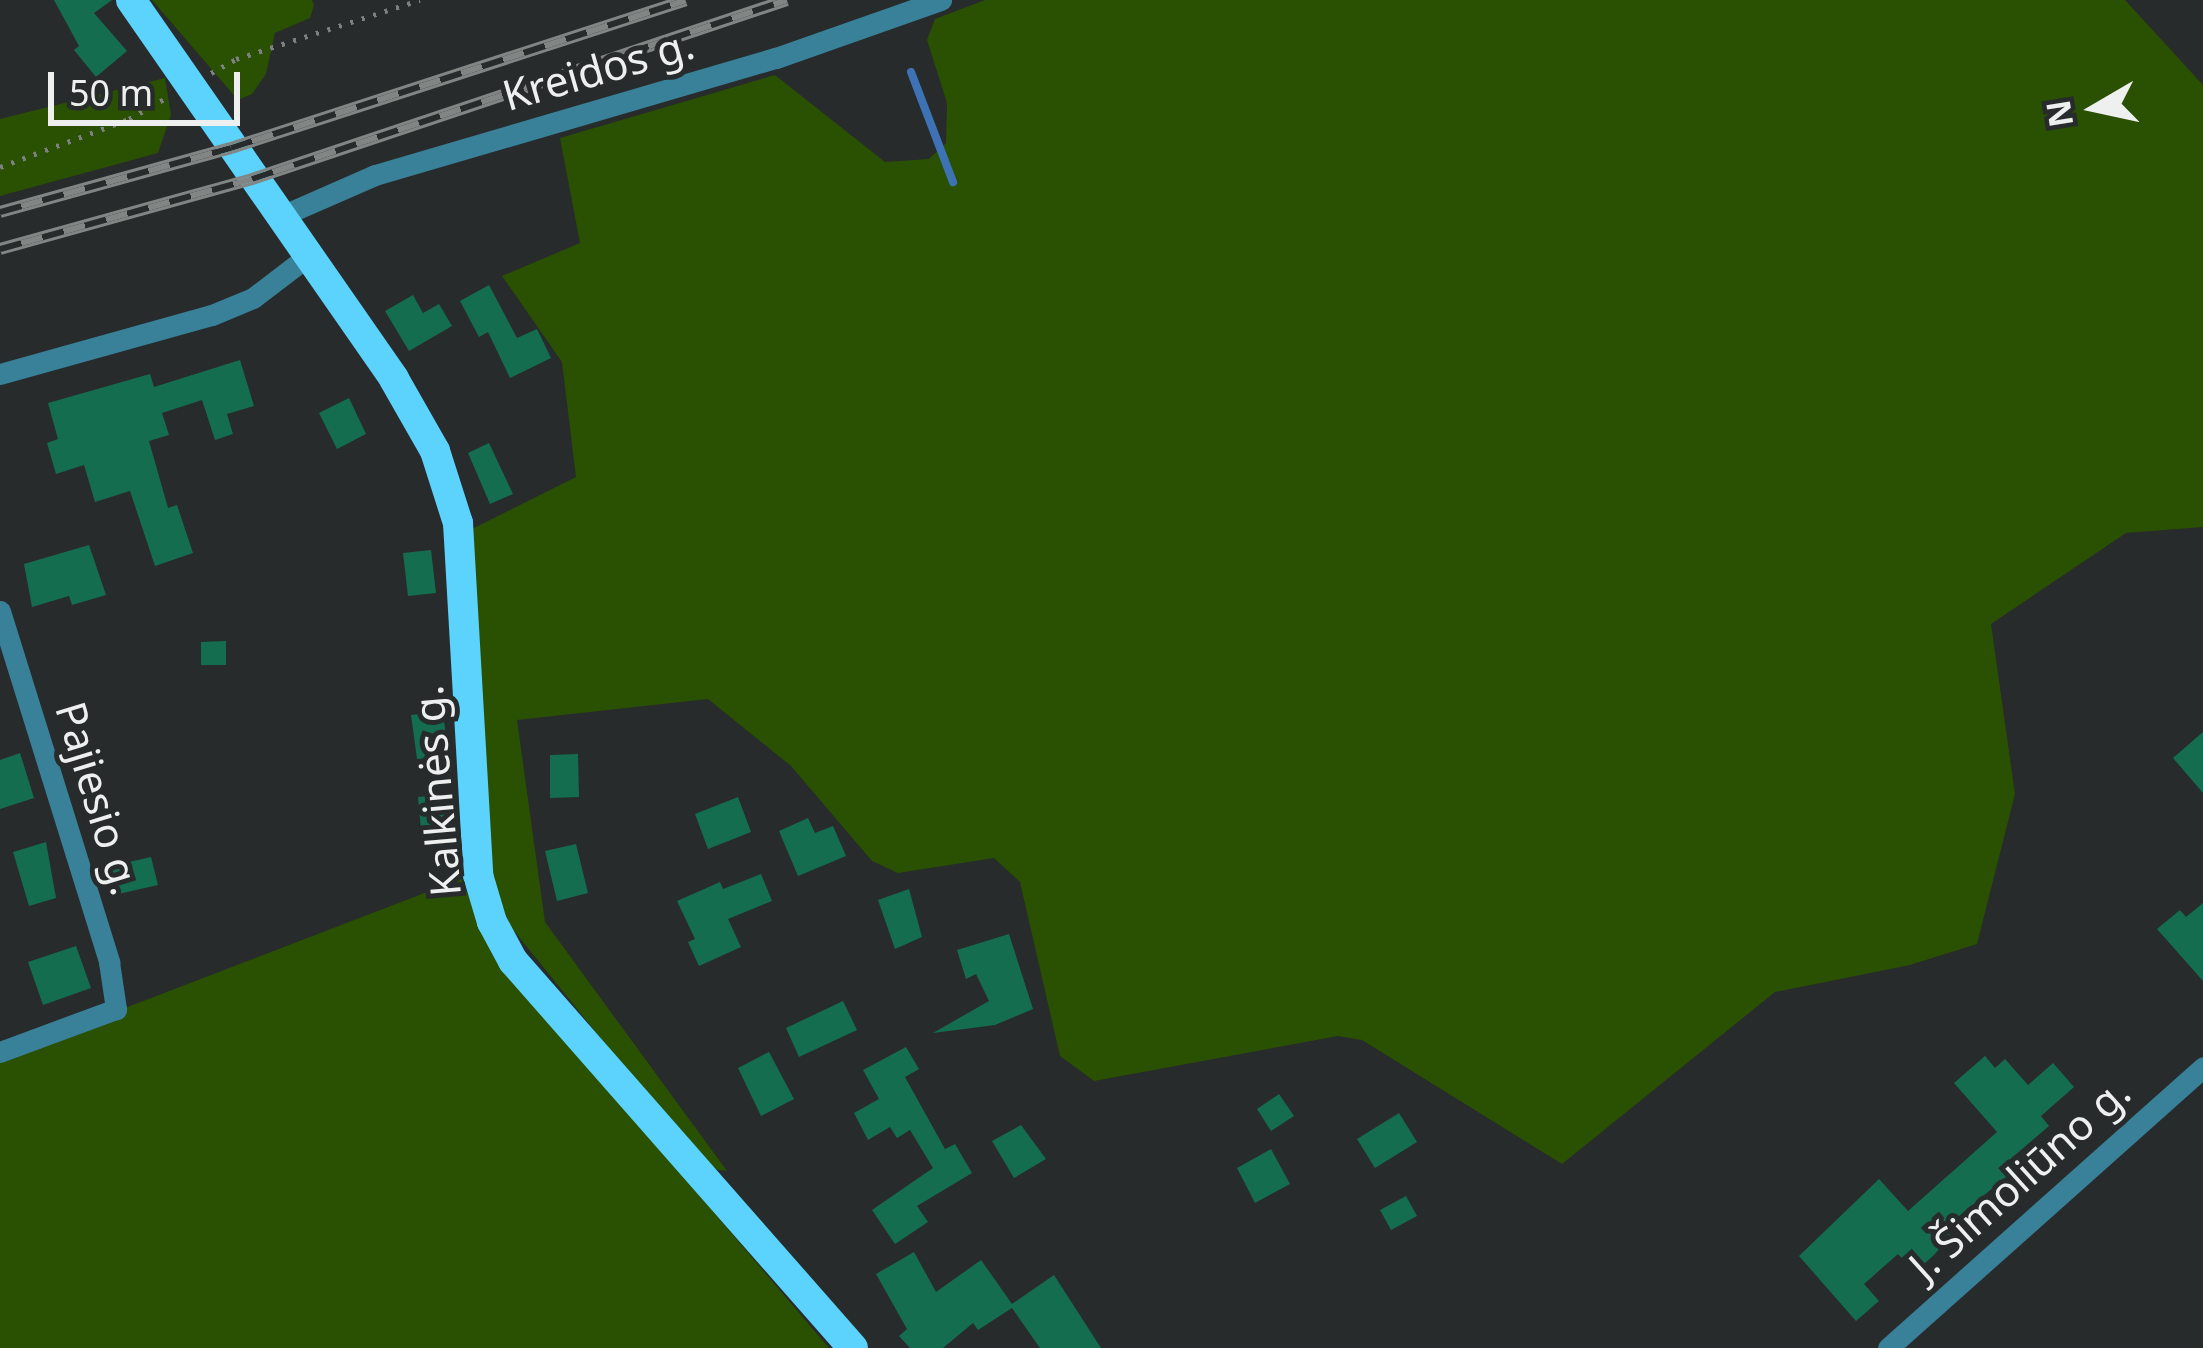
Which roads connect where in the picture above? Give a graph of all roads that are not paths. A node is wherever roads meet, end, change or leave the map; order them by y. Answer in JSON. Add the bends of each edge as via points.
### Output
{"nodes":[{"id":1,"x":131,"y":0,"type":"edge"},
{"id":2,"x":940,"y":0,"type":"edge"},
{"id":3,"x":279,"y":217,"type":"junction"},
{"id":4,"x":308,"y":256,"type":"junction"},
{"id":5,"x":0,"y":374,"type":"edge"},
{"id":6,"x":0,"y":611,"type":"edge"},
{"id":7,"x":0,"y":1052,"type":"edge"},
{"id":8,"x":2203,"y":1067,"type":"edge"},
{"id":9,"x":853,"y":1348,"type":"edge"},
{"id":10,"x":1888,"y":1348,"type":"edge"}],
"edges":[{"from":1,"to":3,"type":"main road","name":"Kalkinės g."},
{"from":2,"to":3,"type":"street","name":"Kreidos g.","via":[[776,58],[375,175]]},
{"from":3,"to":4,"type":"main road","name":"Kalkinės g."},
{"from":4,"to":5,"type":"street","via":[[254,298],[212,316]]},
{"from":4,"to":9,"type":"main road","name":"Kalkinės g.","via":[[435,451],[458,523],[478,875],[492,922],[513,961]]},
{"from":6,"to":7,"type":"street","name":"Pajiesio g.","via":[[109,962],[116,1009]]},
{"from":8,"to":10,"type":"street","name":"J. Šimoliūno g."}]}
